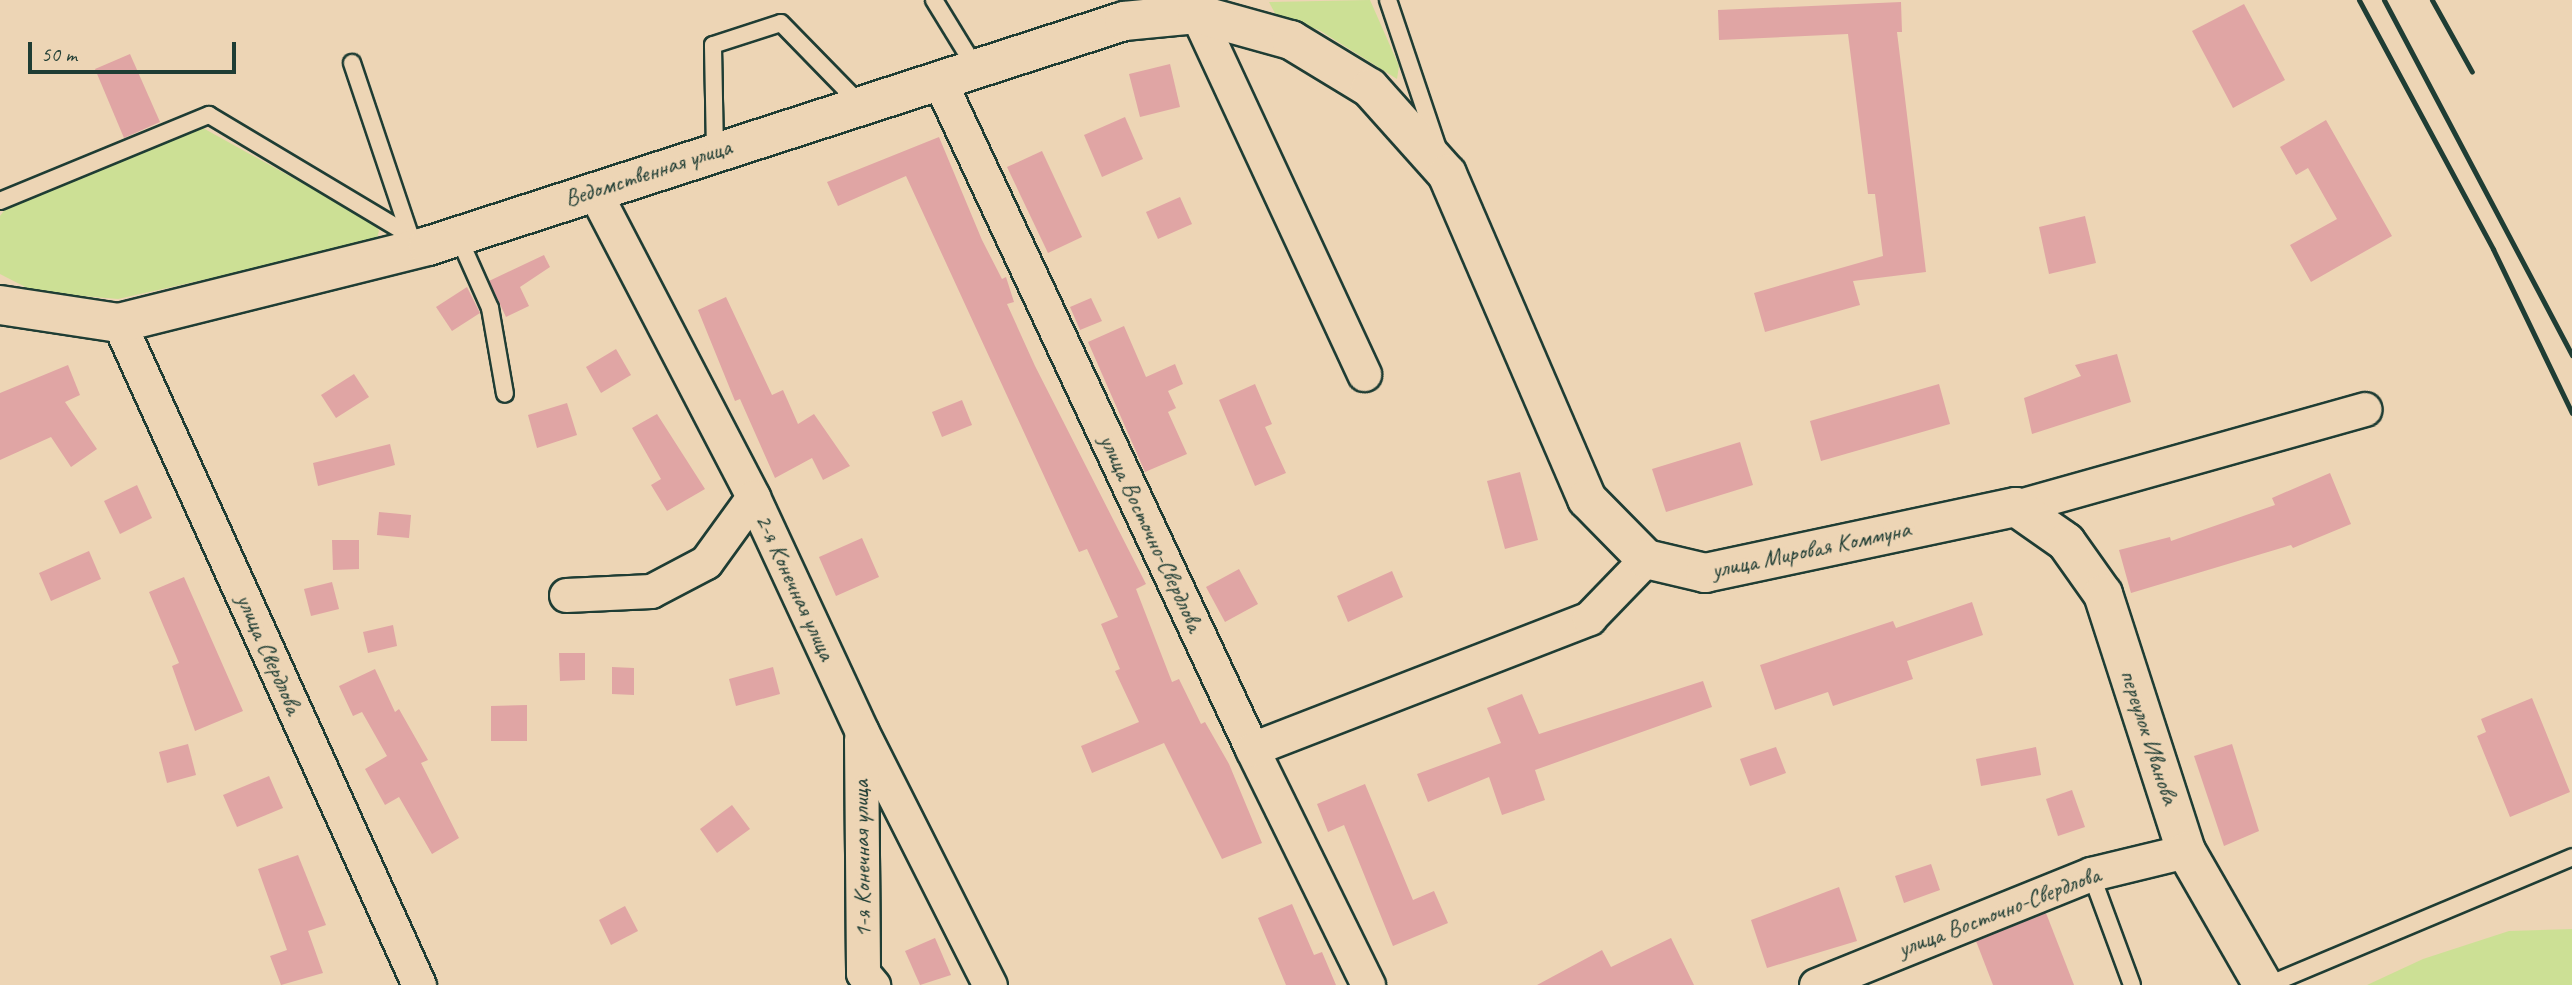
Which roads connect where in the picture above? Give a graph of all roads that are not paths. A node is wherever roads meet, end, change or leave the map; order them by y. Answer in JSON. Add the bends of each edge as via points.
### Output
{"nodes":[{"id":1,"x":934,"y":0,"type":"edge"},
{"id":2,"x":1388,"y":0,"type":"edge"},
{"id":3,"x":1209,"y":9,"type":"junction"},
{"id":4,"x":352,"y":63,"type":"dead end"},
{"id":5,"x":975,"y":67,"type":"junction"},
{"id":6,"x":938,"y":78,"type":"junction"},
{"id":7,"x":860,"y":104,"type":"junction"},
{"id":8,"x":715,"y":151,"type":"junction"},
{"id":9,"x":1447,"y":174,"type":"junction"},
{"id":10,"x":594,"y":191,"type":"junction"},
{"id":11,"x":0,"y":201,"type":"edge"},
{"id":12,"x":432,"y":239,"type":"junction"},
{"id":13,"x":0,"y":305,"type":"edge"},
{"id":14,"x":119,"y":323,"type":"junction"},
{"id":15,"x":1364,"y":374,"type":"dead end"},
{"id":16,"x":505,"y":394,"type":"dead end"},
{"id":17,"x":2365,"y":409,"type":"dead end"},
{"id":18,"x":753,"y":497,"type":"junction"},
{"id":19,"x":2016,"y":507,"type":"junction"},
{"id":20,"x":1646,"y":559,"type":"junction"},
{"id":21,"x":566,"y":595,"type":"dead end"},
{"id":22,"x":861,"y":730,"type":"junction"},
{"id":23,"x":1252,"y":749,"type":"junction"},
{"id":24,"x":2186,"y":850,"type":"junction"},
{"id":25,"x":2572,"y":858,"type":"edge"},
{"id":26,"x":2091,"y":874,"type":"junction"},
{"id":27,"x":2255,"y":982,"type":"edge"},
{"id":28,"x":1823,"y":984,"type":"edge"},
{"id":29,"x":419,"y":985,"type":"edge"},
{"id":30,"x":873,"y":985,"type":"edge"},
{"id":31,"x":990,"y":985,"type":"edge"},
{"id":32,"x":1368,"y":985,"type":"edge"},
{"id":33,"x":2132,"y":985,"type":"edge"}],
"edges":[{"from":1,"to":5,"type":"lane"},
{"from":2,"to":9,"type":"lane"},
{"from":3,"to":5,"type":"main road","name":"Ведомственная улица","via":[[1124,22]]},
{"from":3,"to":9,"type":"main road","name":"Ведомственная улица","via":[[1291,40],[1370,88]]},
{"from":3,"to":15,"type":"street"},
{"from":4,"to":12,"type":"lane"},
{"from":5,"to":6,"type":"main road","name":"Ведомственная улица"},
{"from":6,"to":7,"type":"main road","name":"Ведомственная улица"},
{"from":6,"to":23,"type":"street","name":"улица Восточно-Свердлова"},
{"from":7,"to":8,"type":"main road","name":"Ведомственная улица"},
{"from":7,"to":8,"type":"lane","via":[[781,23],[713,45]]},
{"from":8,"to":10,"type":"main road","name":"Ведомственная улица"},
{"from":9,"to":20,"type":"main road","name":"Ведомственная улица","via":[[1587,499]]},
{"from":10,"to":12,"type":"main road","name":"Ведомственная улица"},
{"from":10,"to":18,"type":"street","name":"2-я Конечная улица"},
{"from":11,"to":12,"type":"lane","via":[[209,115]]},
{"from":12,"to":14,"type":"main road","name":"Ведомственная улица"},
{"from":12,"to":16,"type":"lane","via":[[490,308]]},
{"from":13,"to":14,"type":"main road","name":"Ведомственная улица"},
{"from":14,"to":29,"type":"street","name":"улица Свердлова"},
{"from":17,"to":19,"type":"street","name":"улица Мировая Коммуна"},
{"from":18,"to":21,"type":"street","via":[[706,562],[652,591]]},
{"from":18,"to":22,"type":"street","name":"2-я Конечная улица"},
{"from":19,"to":20,"type":"main road","name":"улица Мировая Коммуна","via":[[1705,573]]},
{"from":19,"to":24,"type":"main road","name":"переулок Иванова","via":[[2066,542],[2103,594]]},
{"from":20,"to":23,"type":"street","via":[[1589,618]]},
{"from":22,"to":30,"type":"street","name":"1-я Конечная улица","via":[[863,973]]},
{"from":22,"to":31,"type":"street","name":"2-я Конечная улица"},
{"from":23,"to":32,"type":"street","name":"улица Восточно-Свердлова"},
{"from":24,"to":26,"type":"street","name":"улица Восточно-Свердлова"},
{"from":24,"to":27,"type":"main road","name":"переулок Иванова"},
{"from":25,"to":27,"type":"lane"},
{"from":26,"to":28,"type":"street","name":"улица Восточно-Свердлова"},
{"from":26,"to":33,"type":"lane"}]}
